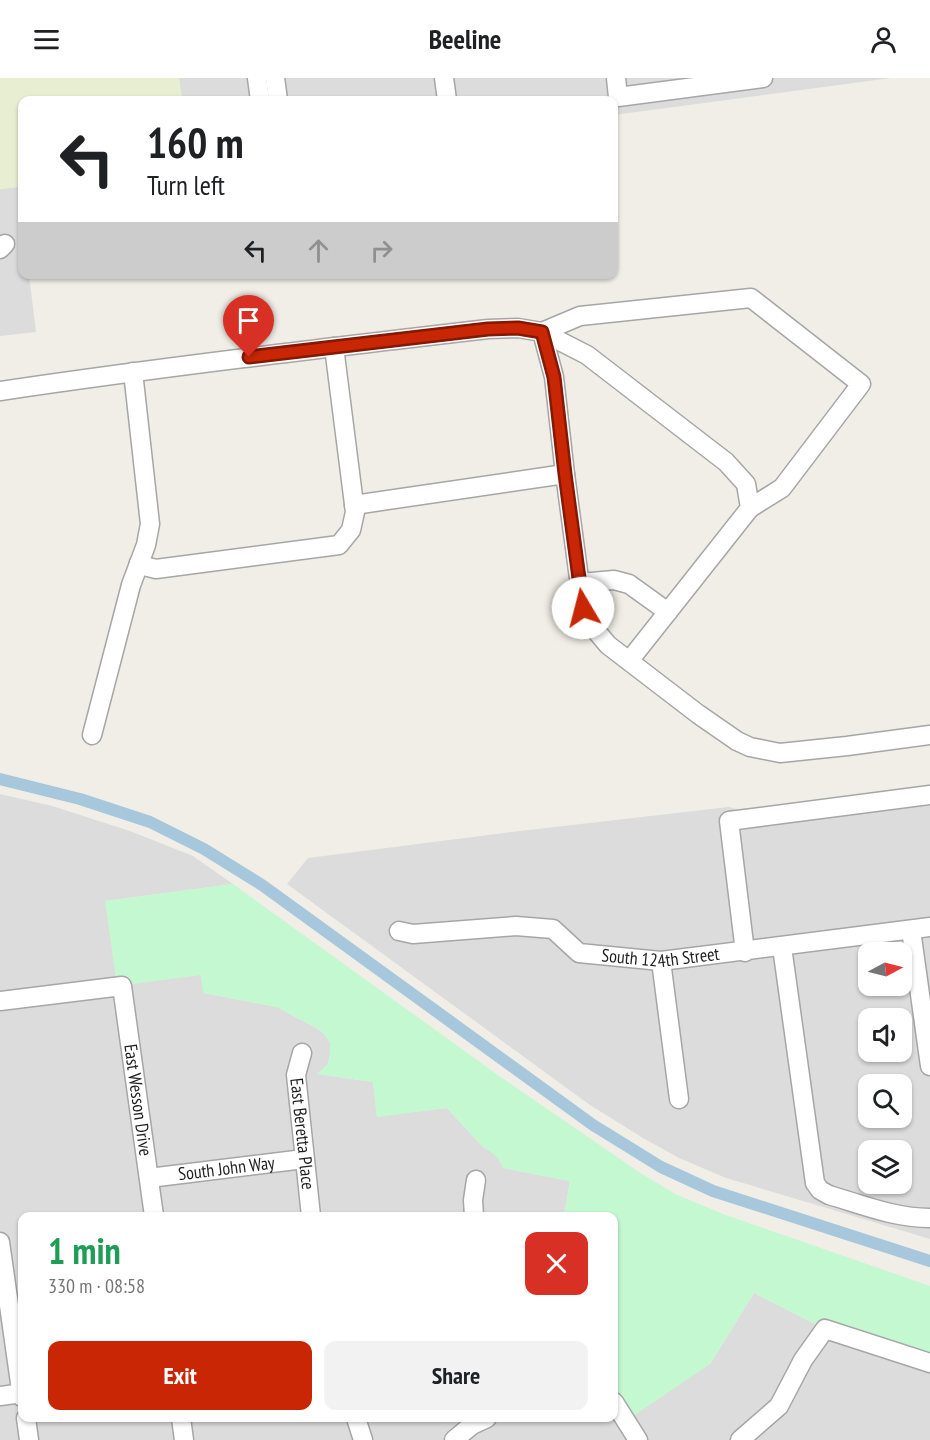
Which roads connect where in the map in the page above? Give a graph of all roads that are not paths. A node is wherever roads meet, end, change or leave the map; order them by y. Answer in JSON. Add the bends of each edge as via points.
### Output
{"nodes":[{"id":1,"x":258,"y":78,"type":"edge"},
{"id":2,"x":275,"y":78,"type":"edge"},
{"id":3,"x":444,"y":78,"type":"edge"},
{"id":4,"x":616,"y":78,"type":"edge"},
{"id":5,"x":763,"y":78,"type":"edge"},
{"id":6,"x":260,"y":96,"type":"edge"},
{"id":7,"x":277,"y":96,"type":"edge"},
{"id":8,"x":446,"y":96,"type":"edge"},
{"id":9,"x":618,"y":96,"type":"edge"},
{"id":10,"x":618,"y":97,"type":"edge"},
{"id":11,"x":542,"y":332,"type":"junction"},
{"id":12,"x":334,"y":347,"type":"junction"},
{"id":13,"x":133,"y":372,"type":"junction"},
{"id":14,"x":0,"y":391,"type":"edge"},
{"id":15,"x":565,"y":474,"type":"junction"},
{"id":16,"x":354,"y":505,"type":"junction"},
{"id":17,"x":750,"y":508,"type":"junction"},
{"id":18,"x":139,"y":563,"type":"junction"},
{"id":19,"x":580,"y":583,"type":"junction"},
{"id":20,"x":668,"y":612,"type":"junction"},
{"id":21,"x":629,"y":661,"type":"junction"},
{"id":22,"x":92,"y":735,"type":"dead end"},
{"id":23,"x":930,"y":735,"type":"edge"},
{"id":24,"x":930,"y":795,"type":"edge"},
{"id":25,"x":930,"y":927,"type":"edge"},
{"id":26,"x":910,"y":930,"type":"junction"},
{"id":27,"x":399,"y":931,"type":"dead end"},
{"id":28,"x":782,"y":947,"type":"junction"},
{"id":29,"x":745,"y":952,"type":"junction"},
{"id":30,"x":661,"y":961,"type":"junction"},
{"id":31,"x":0,"y":1001,"type":"edge"},
{"id":32,"x":302,"y":1053,"type":"dead end"},
{"id":33,"x":930,"y":1066,"type":"edge"},
{"id":34,"x":679,"y":1099,"type":"dead end"},
{"id":35,"x":304,"y":1159,"type":"junction"},
{"id":36,"x":149,"y":1178,"type":"junction"},
{"id":37,"x":476,"y":1180,"type":"dead end"},
{"id":38,"x":153,"y":1212,"type":"edge"},
{"id":39,"x":311,"y":1212,"type":"edge"},
{"id":40,"x":474,"y":1212,"type":"edge"},
{"id":41,"x":930,"y":1218,"type":"edge"},
{"id":42,"x":0,"y":1242,"type":"edge"},
{"id":43,"x":930,"y":1363,"type":"edge"},
{"id":44,"x":18,"y":1366,"type":"edge"},
{"id":45,"x":18,"y":1394,"type":"edge"},
{"id":46,"x":0,"y":1396,"type":"edge"},
{"id":47,"x":618,"y":1408,"type":"edge"},
{"id":48,"x":27,"y":1422,"type":"edge"},
{"id":49,"x":182,"y":1422,"type":"edge"},
{"id":50,"x":357,"y":1422,"type":"edge"},
{"id":51,"x":478,"y":1422,"type":"edge"},
{"id":52,"x":29,"y":1440,"type":"edge"},
{"id":53,"x":184,"y":1440,"type":"edge"},
{"id":54,"x":363,"y":1440,"type":"edge"},
{"id":55,"x":454,"y":1440,"type":"edge"},
{"id":56,"x":638,"y":1440,"type":"edge"},
{"id":57,"x":740,"y":1440,"type":"edge"}],
"edges":[{"from":1,"to":6,"type":"street"},
{"from":2,"to":7,"type":"street"},
{"from":3,"to":8,"type":"street"},
{"from":4,"to":9,"type":"street"},
{"from":5,"to":10,"type":"street"},
{"from":11,"to":12,"type":"street","via":[[488,329]]},
{"from":11,"to":15,"type":"street","via":[[554,377]]},
{"from":11,"to":17,"type":"street","via":[[587,355],[726,462],[746,483]]},
{"from":11,"to":17,"type":"street","via":[[580,316],[751,298],[861,384],[782,488]]},
{"from":12,"to":13,"type":"street"},
{"from":12,"to":16,"type":"street"},
{"from":13,"to":14,"type":"street"},
{"from":13,"to":18,"type":"street","via":[[150,524]]},
{"from":15,"to":16,"type":"street"},
{"from":15,"to":19,"type":"street"},
{"from":16,"to":18,"type":"street","via":[[351,530],[339,545],[156,569]]},
{"from":17,"to":20,"type":"street"},
{"from":18,"to":22,"type":"street"},
{"from":19,"to":20,"type":"street","via":[[614,580],[630,584]]},
{"from":19,"to":21,"type":"street","via":[[587,620],[608,645]]},
{"from":20,"to":21,"type":"street"},
{"from":21,"to":23,"type":"street","via":[[750,747],[780,753]]},
{"from":24,"to":29,"type":"street","via":[[729,821]]},
{"from":25,"to":26,"type":"street","name":"South 124th Street"},
{"from":26,"to":28,"type":"street","name":"South 124th Street"},
{"from":26,"to":33,"type":"street"},
{"from":27,"to":30,"type":"street","name":"South 124th Street","via":[[413,934],[516,927],[553,929],[579,953]]},
{"from":28,"to":29,"type":"street","name":"South 124th Street"},
{"from":28,"to":41,"type":"street","via":[[815,1183],[829,1195],[892,1214]]},
{"from":29,"to":30,"type":"street","name":"South 124th Street"},
{"from":30,"to":34,"type":"street"},
{"from":31,"to":36,"type":"street","name":"East Wesson Drive","via":[[122,986]]},
{"from":32,"to":35,"type":"street","name":"East Beretta Place","via":[[296,1075]]},
{"from":35,"to":36,"type":"street","name":"South John Way"},
{"from":35,"to":39,"type":"street","name":"East Beretta Place"},
{"from":36,"to":38,"type":"street","name":"East Wesson Drive"},
{"from":37,"to":40,"type":"street"},
{"from":42,"to":44,"type":"street"},
{"from":43,"to":57,"type":"street","via":[[825,1329],[779,1406]]},
{"from":45,"to":46,"type":"street"},
{"from":47,"to":56,"type":"street"},
{"from":48,"to":52,"type":"street"},
{"from":49,"to":53,"type":"street"},
{"from":50,"to":54,"type":"street"},
{"from":51,"to":55,"type":"street"}]}
